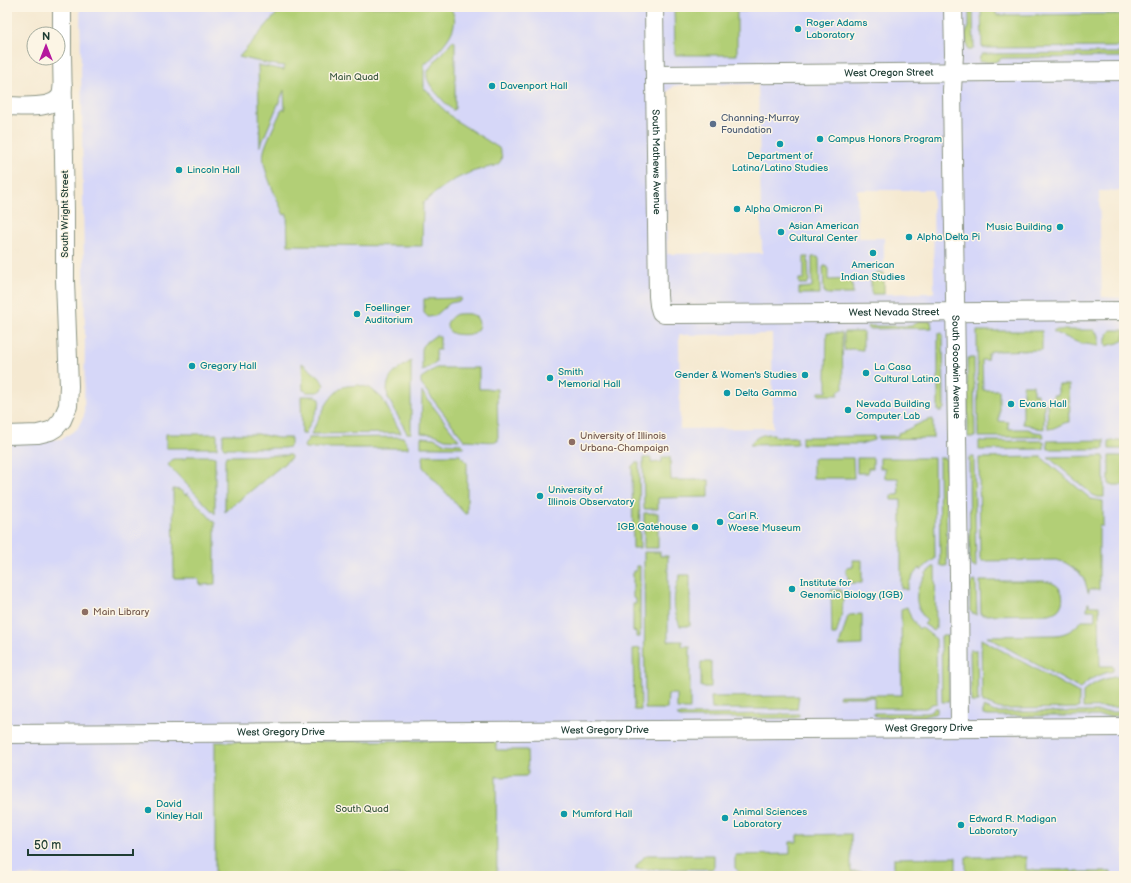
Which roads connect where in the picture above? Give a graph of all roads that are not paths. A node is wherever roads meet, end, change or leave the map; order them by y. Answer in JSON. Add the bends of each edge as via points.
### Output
{"nodes":[{"id":1,"x":62,"y":7,"type":"edge"},
{"id":2,"x":654,"y":7,"type":"edge"},
{"id":3,"x":953,"y":7,"type":"edge"},
{"id":4,"x":953,"y":72,"type":"junction"},
{"id":5,"x":1124,"y":72,"type":"edge"},
{"id":6,"x":655,"y":75,"type":"junction"},
{"id":7,"x":63,"y":86,"type":"junction"},
{"id":8,"x":7,"y":106,"type":"edge"},
{"id":9,"x":39,"y":106,"type":"junction"},
{"id":10,"x":64,"y":120,"type":"junction"},
{"id":11,"x":1124,"y":311,"type":"edge"},
{"id":12,"x":955,"y":313,"type":"junction"},
{"id":13,"x":664,"y":314,"type":"joint"},
{"id":14,"x":7,"y":435,"type":"edge"},
{"id":15,"x":960,"y":727,"type":"junction"},
{"id":16,"x":1124,"y":727,"type":"edge"},
{"id":17,"x":7,"y":734,"type":"edge"}],
"edges":[{"from":1,"to":7,"type":"street","name":"South Wright Street"},
{"from":2,"to":6,"type":"street","name":"South Mathews Avenue"},
{"from":3,"to":4,"type":"street","name":"South Goodwin Avenue"},
{"from":4,"to":5,"type":"street","name":"West Oregon Street"},
{"from":4,"to":6,"type":"street","name":"West Oregon Street"},
{"from":4,"to":12,"type":"street","name":"South Goodwin Avenue"},
{"from":6,"to":13,"type":"street","name":"South Mathews Avenue","via":[[659,305]]},
{"from":7,"to":9,"type":"street","via":[[57,100]]},
{"from":7,"to":10,"type":"street","name":"South Wright Street"},
{"from":8,"to":9,"type":"street"},
{"from":9,"to":10,"type":"street","via":[[54,111]]},
{"from":10,"to":14,"type":"street","name":"South Wright Street","via":[[68,406],[55,428],[38,434]]},
{"from":11,"to":12,"type":"street","name":"West Nevada Street"},
{"from":12,"to":13,"type":"street","name":"West Nevada Street"},
{"from":12,"to":15,"type":"street","name":"South Goodwin Avenue"},
{"from":15,"to":16,"type":"street","name":"West Gregory Drive"},
{"from":15,"to":17,"type":"street","name":"West Gregory Drive"}]}
